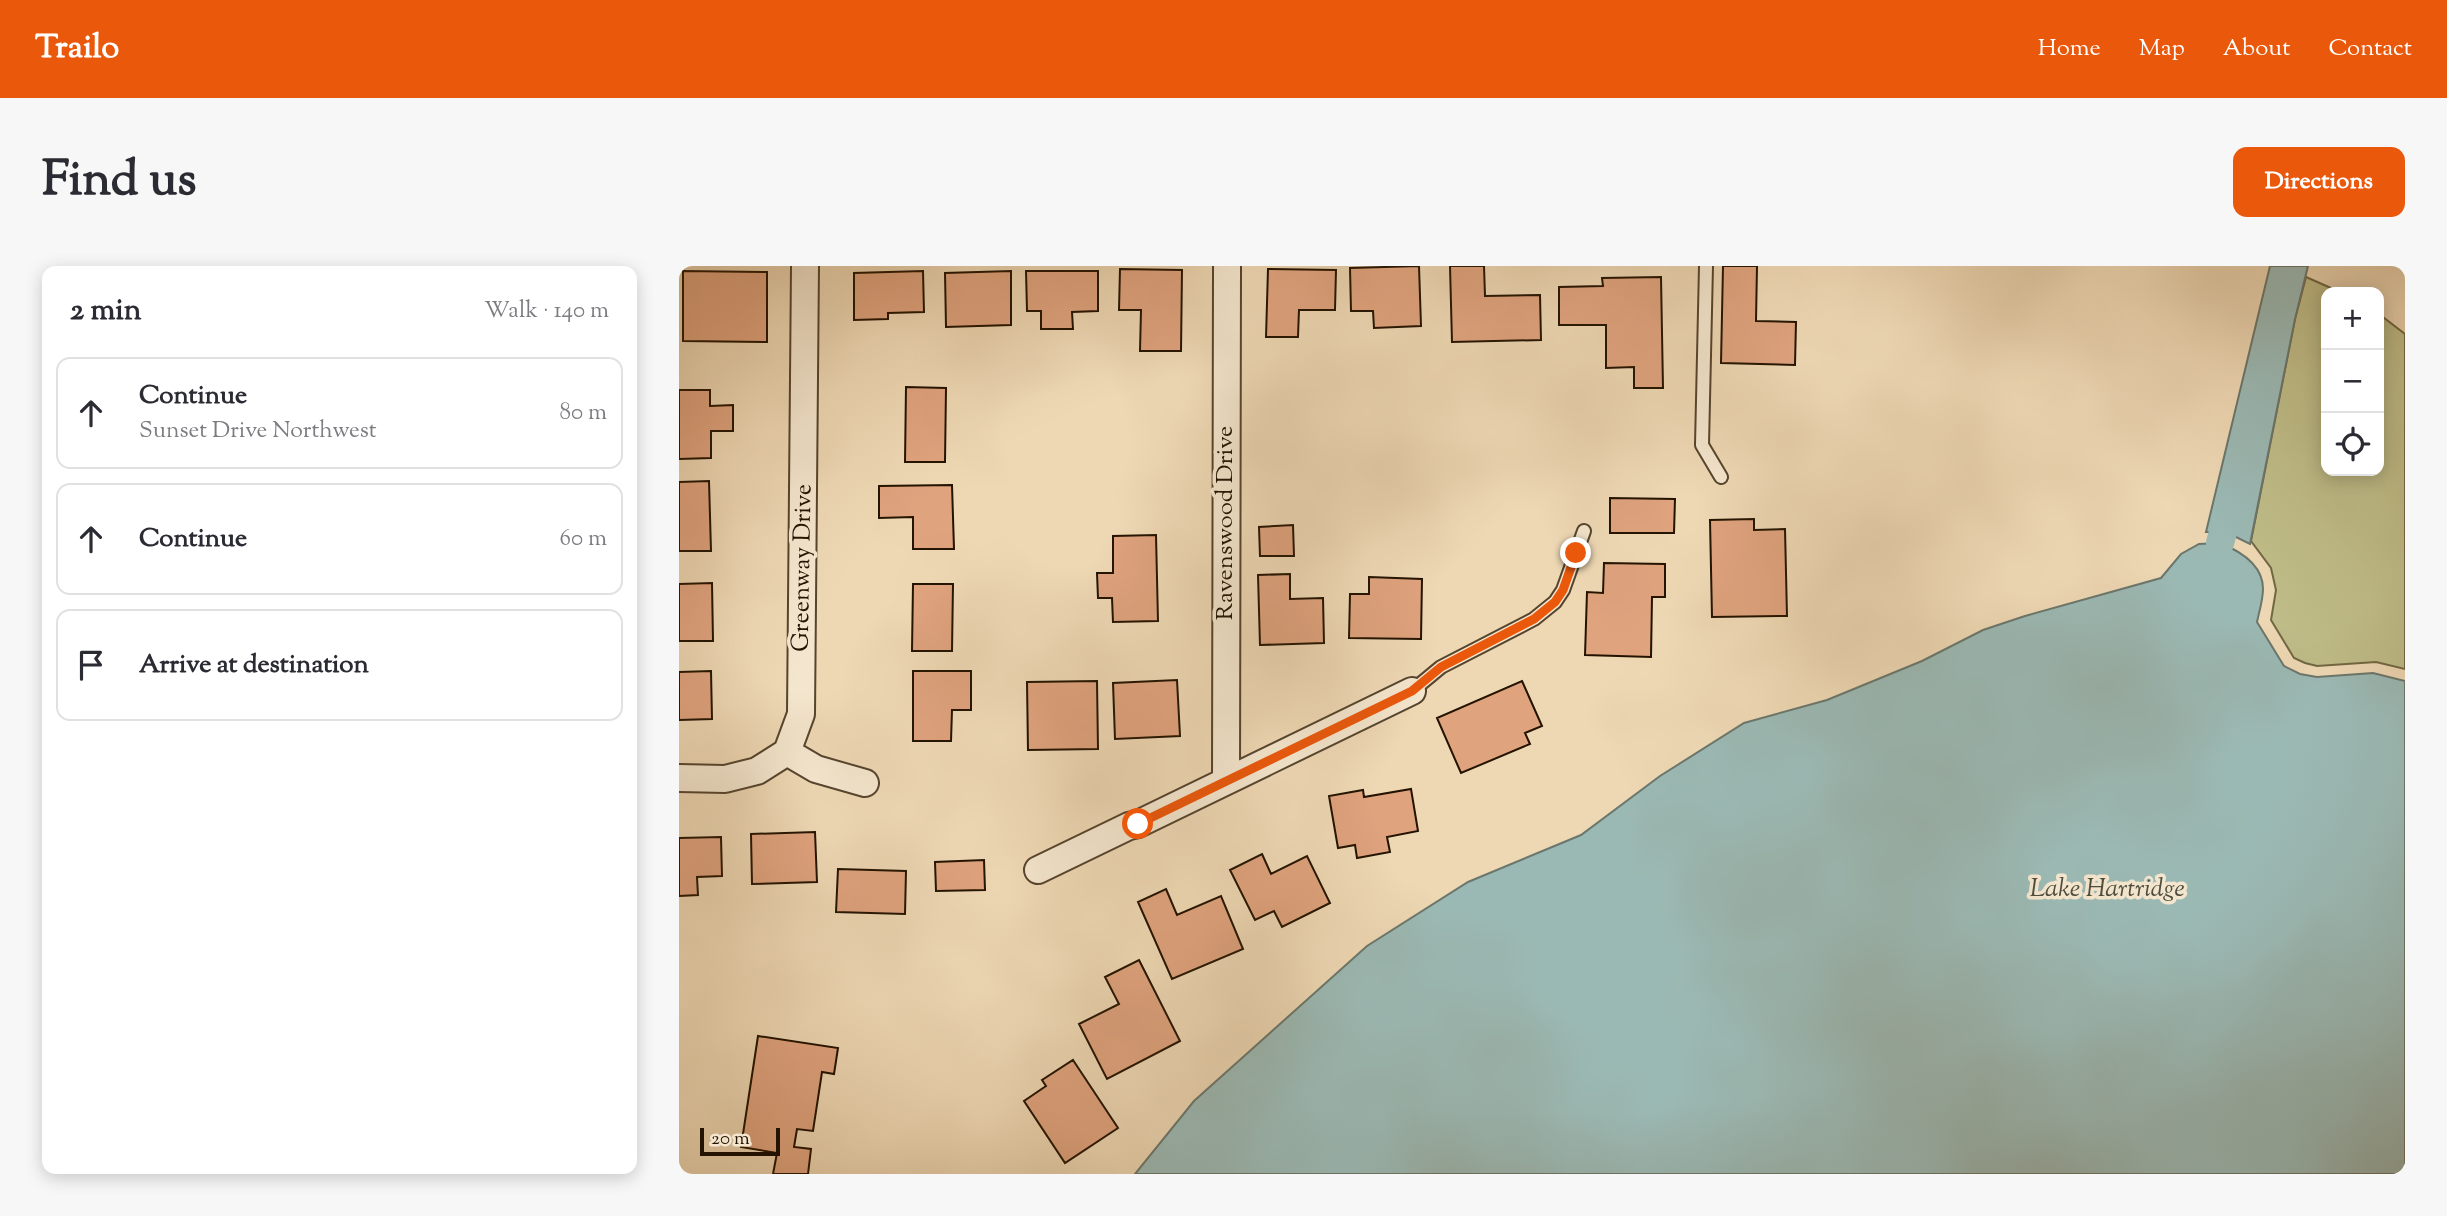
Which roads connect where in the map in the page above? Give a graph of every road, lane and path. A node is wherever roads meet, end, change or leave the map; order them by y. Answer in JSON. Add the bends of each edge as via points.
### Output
{"nodes":[{"id":1,"x":805,"y":266,"type":"edge"},
{"id":2,"x":1227,"y":266,"type":"edge"},
{"id":3,"x":1706,"y":266,"type":"edge"},
{"id":4,"x":1721,"y":477,"type":"dead end"},
{"id":5,"x":1584,"y":531,"type":"dead end"},
{"id":6,"x":1412,"y":691,"type":"joint"},
{"id":7,"x":787,"y":752,"type":"junction"},
{"id":8,"x":679,"y":778,"type":"edge"},
{"id":9,"x":1226,"y":780,"type":"junction"},
{"id":10,"x":865,"y":783,"type":"dead end"},
{"id":11,"x":1038,"y":870,"type":"dead end"}],
"edges":[{"from":1,"to":7,"type":"street","name":"Greenway Drive","via":[[801,714]]},
{"from":2,"to":9,"type":"street","name":"Ravenswood Drive"},
{"from":3,"to":4,"type":"lane","via":[[1702,445]]},
{"from":5,"to":6,"type":"lane","via":[[1555,602],[1534,619],[1441,667]]},
{"from":6,"to":9,"type":"street"},
{"from":7,"to":8,"type":"street","via":[[757,771],[725,779]]},
{"from":7,"to":10,"type":"street","via":[[816,769]]},
{"from":9,"to":11,"type":"street"}]}
